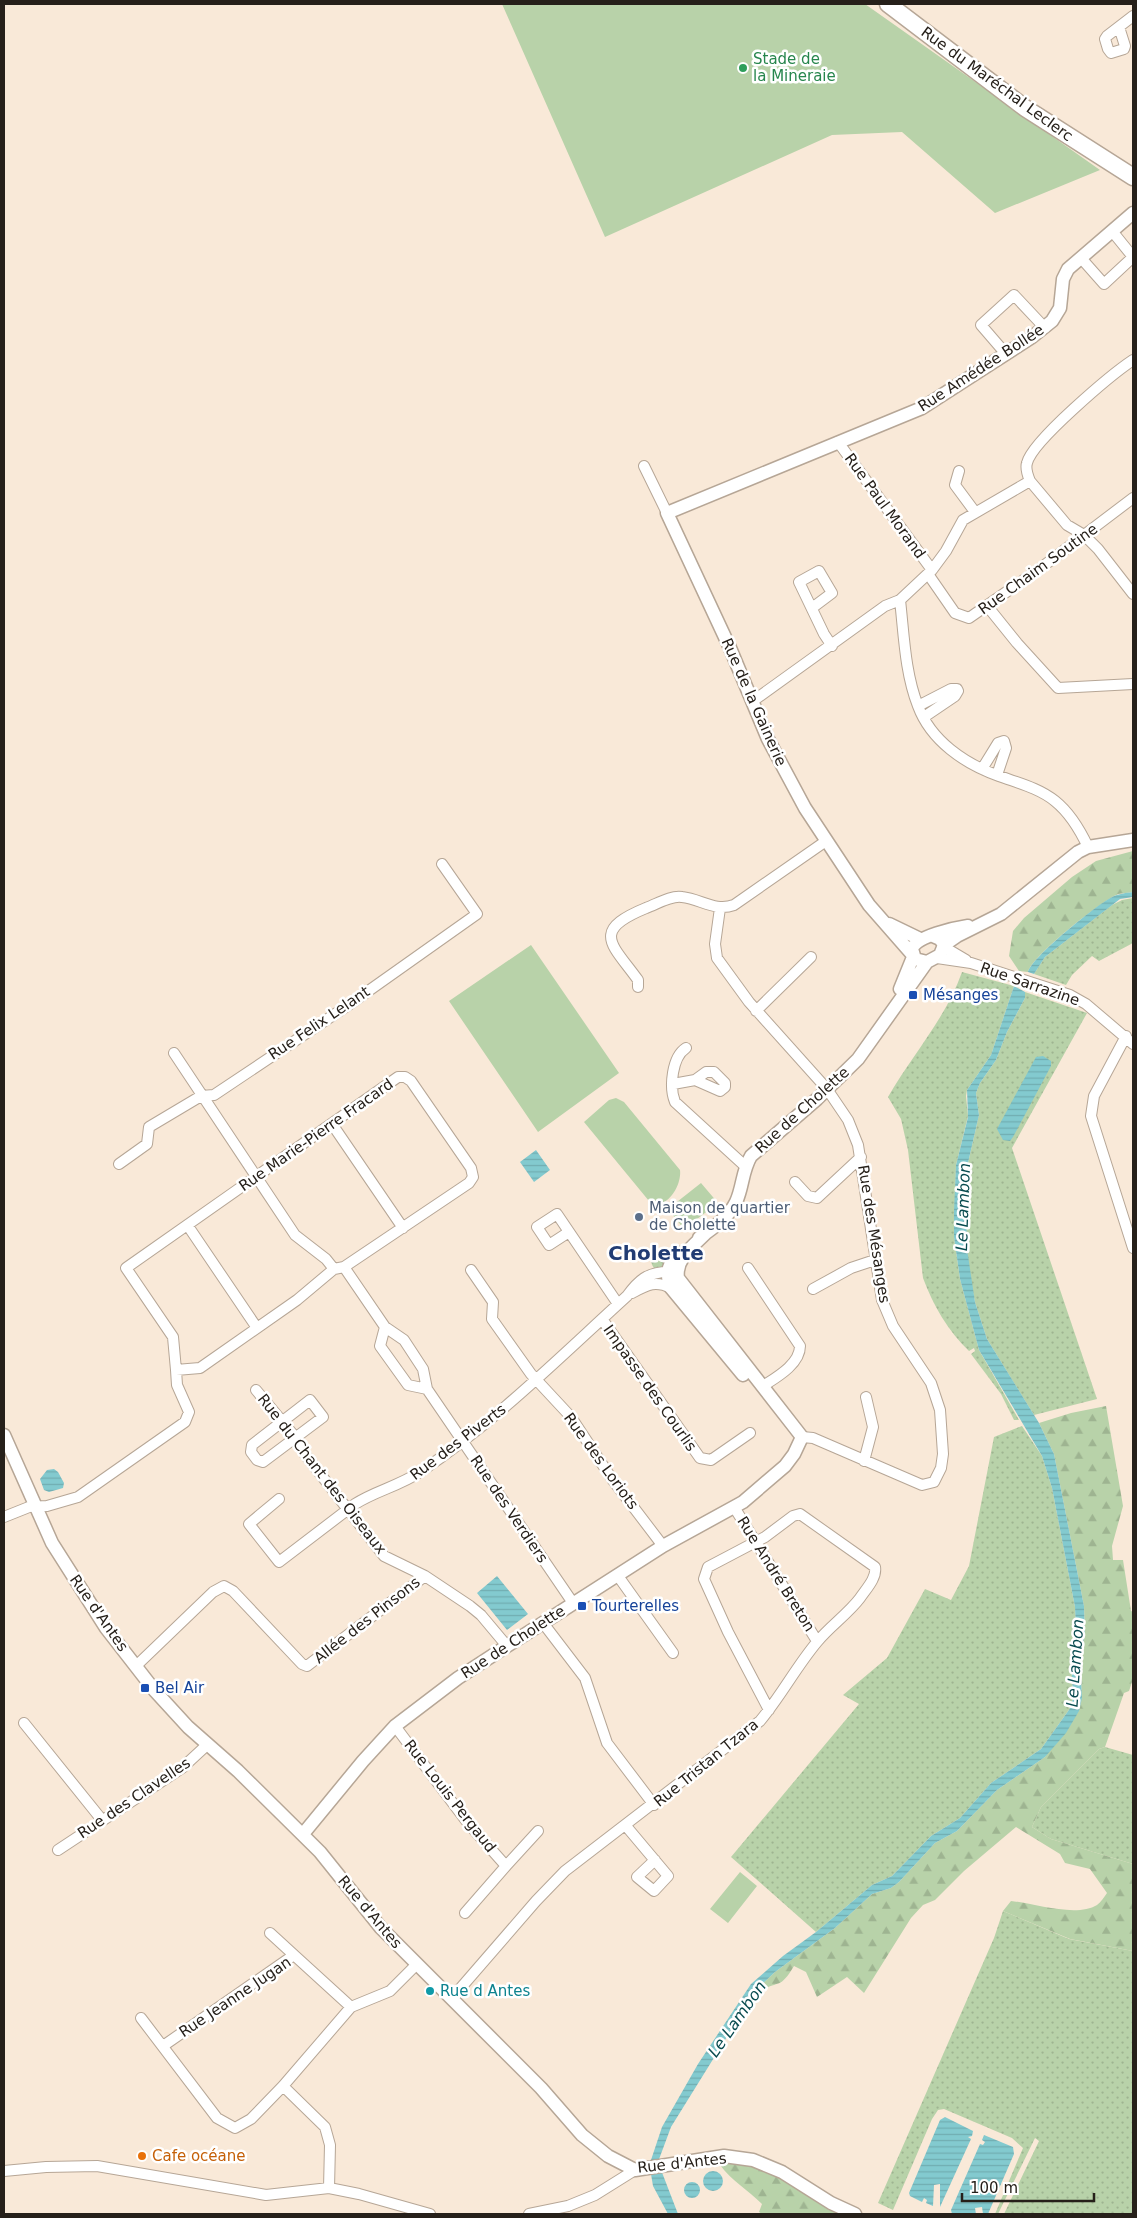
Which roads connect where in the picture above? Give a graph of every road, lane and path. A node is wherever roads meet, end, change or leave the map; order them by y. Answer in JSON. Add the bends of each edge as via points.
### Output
{"nodes":[{"id":1,"x":888,"y":4,"type":"edge"},
{"id":2,"x":1133,"y":16,"type":"edge"},
{"id":3,"x":1119,"y":27,"type":"dead end"},
{"id":4,"x":1133,"y":177,"type":"edge"},
{"id":5,"x":1133,"y":213,"type":"edge"},
{"id":6,"x":1112,"y":230,"type":"junction"},
{"id":7,"x":1133,"y":257,"type":"edge"},
{"id":8,"x":1081,"y":258,"type":"junction"},
{"id":9,"x":1044,"y":328,"type":"junction"},
{"id":10,"x":1006,"y":354,"type":"junction"},
{"id":11,"x":1133,"y":360,"type":"edge"},
{"id":12,"x":838,"y":442,"type":"junction"},
{"id":13,"x":644,"y":466,"type":"dead end"},
{"id":14,"x":959,"y":471,"type":"dead end"},
{"id":15,"x":1030,"y":481,"type":"junction"},
{"id":16,"x":1133,"y":498,"type":"edge"},
{"id":17,"x":975,"y":512,"type":"junction"},
{"id":18,"x":667,"y":513,"type":"junction"},
{"id":19,"x":1084,"y":535,"type":"junction"},
{"id":20,"x":930,"y":572,"type":"junction"},
{"id":21,"x":1133,"y":594,"type":"edge"},
{"id":22,"x":900,"y":600,"type":"junction"},
{"id":23,"x":988,"y":607,"type":"junction"},
{"id":24,"x":812,"y":608,"type":"dead end"},
{"id":25,"x":832,"y":646,"type":"junction"},
{"id":26,"x":1133,"y":684,"type":"edge"},
{"id":27,"x":753,"y":702,"type":"junction"},
{"id":28,"x":918,"y":706,"type":"junction"},
{"id":29,"x":924,"y":718,"type":"junction"},
{"id":30,"x":982,"y":769,"type":"junction"},
{"id":31,"x":997,"y":775,"type":"junction"},
{"id":32,"x":1133,"y":840,"type":"edge"},
{"id":33,"x":826,"y":841,"type":"junction"},
{"id":34,"x":1088,"y":848,"type":"junction"},
{"id":35,"x":442,"y":864,"type":"dead end"},
{"id":36,"x":720,"y":908,"type":"junction"},
{"id":37,"x":888,"y":924,"type":"junction"},
{"id":38,"x":978,"y":925,"type":"junction"},
{"id":39,"x":926,"y":938,"type":"junction"},
{"id":40,"x":938,"y":953,"type":"junction"},
{"id":41,"x":912,"y":955,"type":"junction"},
{"id":42,"x":811,"y":957,"type":"dead end"},
{"id":43,"x":638,"y":987,"type":"dead end"},
{"id":44,"x":756,"y":1011,"type":"junction"},
{"id":45,"x":890,"y":1013,"type":"junction"},
{"id":46,"x":1130,"y":1040,"type":"edge"},
{"id":47,"x":686,"y":1048,"type":"dead end"},
{"id":48,"x":174,"y":1053,"type":"dead end"},
{"id":49,"x":695,"y":1080,"type":"dead end"},
{"id":50,"x":673,"y":1084,"type":"junction"},
{"id":51,"x":827,"y":1089,"type":"junction"},
{"id":52,"x":201,"y":1096,"type":"junction"},
{"id":53,"x":332,"y":1124,"type":"junction"},
{"id":54,"x":861,"y":1157,"type":"junction"},
{"id":55,"x":119,"y":1164,"type":"dead end"},
{"id":56,"x":745,"y":1166,"type":"junction"},
{"id":57,"x":257,"y":1178,"type":"junction"},
{"id":58,"x":795,"y":1182,"type":"dead end"},
{"id":59,"x":188,"y":1226,"type":"junction"},
{"id":60,"x":403,"y":1228,"type":"junction"},
{"id":61,"x":569,"y":1232,"type":"dead end"},
{"id":62,"x":1133,"y":1248,"type":"edge"},
{"id":63,"x":875,"y":1260,"type":"junction"},
{"id":64,"x":339,"y":1268,"type":"junction"},
{"id":65,"x":748,"y":1268,"type":"dead end"},
{"id":66,"x":471,"y":1270,"type":"dead end"},
{"id":67,"x":669,"y":1278,"type":"junction"},
{"id":68,"x":813,"y":1289,"type":"dead end"},
{"id":69,"x":618,"y":1304,"type":"junction"},
{"id":70,"x":602,"y":1319,"type":"junction"},
{"id":71,"x":385,"y":1327,"type":"junction"},
{"id":72,"x":257,"y":1328,"type":"junction"},
{"id":73,"x":176,"y":1370,"type":"junction"},
{"id":74,"x":536,"y":1379,"type":"junction"},
{"id":75,"x":763,"y":1386,"type":"junction"},
{"id":76,"x":427,"y":1389,"type":"junction"},
{"id":77,"x":256,"y":1390,"type":"dead end"},
{"id":78,"x":866,"y":1397,"type":"dead end"},
{"id":79,"x":284,"y":1421,"type":"junction"},
{"id":80,"x":790,"y":1422,"type":"junction"},
{"id":81,"x":750,"y":1433,"type":"dead end"},
{"id":82,"x":4,"y":1435,"type":"edge"},
{"id":83,"x":802,"y":1437,"type":"junction"},
{"id":84,"x":296,"y":1438,"type":"junction"},
{"id":85,"x":462,"y":1441,"type":"junction"},
{"id":86,"x":864,"y":1461,"type":"junction"},
{"id":87,"x":279,"y":1500,"type":"dead end"},
{"id":88,"x":34,"y":1506,"type":"junction"},
{"id":89,"x":734,"y":1508,"type":"junction"},
{"id":90,"x":348,"y":1510,"type":"junction"},
{"id":91,"x":4,"y":1517,"type":"edge"},
{"id":92,"x":756,"y":1542,"type":"junction"},
{"id":93,"x":663,"y":1546,"type":"junction"},
{"id":94,"x":424,"y":1576,"type":"junction"},
{"id":95,"x":618,"y":1576,"type":"junction"},
{"id":96,"x":573,"y":1603,"type":"junction"},
{"id":97,"x":544,"y":1623,"type":"junction"},
{"id":98,"x":818,"y":1641,"type":"junction"},
{"id":99,"x":507,"y":1646,"type":"junction"},
{"id":100,"x":673,"y":1653,"type":"dead end"},
{"id":101,"x":136,"y":1666,"type":"junction"},
{"id":102,"x":769,"y":1710,"type":"junction"},
{"id":103,"x":24,"y":1723,"type":"dead end"},
{"id":104,"x":396,"y":1726,"type":"junction"},
{"id":105,"x":208,"y":1744,"type":"junction"},
{"id":106,"x":654,"y":1805,"type":"junction"},
{"id":107,"x":102,"y":1820,"type":"junction"},
{"id":108,"x":626,"y":1826,"type":"junction"},
{"id":109,"x":538,"y":1831,"type":"dead end"},
{"id":110,"x":303,"y":1834,"type":"junction"},
{"id":111,"x":58,"y":1850,"type":"dead end"},
{"id":112,"x":655,"y":1860,"type":"dead end"},
{"id":113,"x":506,"y":1866,"type":"junction"},
{"id":114,"x":465,"y":1913,"type":"dead end"},
{"id":115,"x":270,"y":1933,"type":"dead end"},
{"id":116,"x":294,"y":1956,"type":"junction"},
{"id":117,"x":416,"y":1965,"type":"junction"},
{"id":118,"x":452,"y":1998,"type":"junction"},
{"id":119,"x":350,"y":2007,"type":"junction"},
{"id":120,"x":141,"y":2018,"type":"dead end"},
{"id":121,"x":163,"y":2046,"type":"junction"},
{"id":122,"x":283,"y":2086,"type":"junction"},
{"id":123,"x":641,"y":2169,"type":"junction"},
{"id":124,"x":4,"y":2171,"type":"edge"},
{"id":125,"x":329,"y":2188,"type":"junction"},
{"id":126,"x":566,"y":2210,"type":"edge"},
{"id":127,"x":430,"y":2214,"type":"edge"},
{"id":128,"x":529,"y":2214,"type":"edge"},
{"id":129,"x":855,"y":2214,"type":"edge"}],
"edges":[{"from":1,"to":4,"type":"main road","name":"Rue du Maréchal Leclerc","via":[[1024,108]]},
{"from":2,"to":3,"type":"street"},
{"from":5,"to":6,"type":"street","name":"Rue Amédée Bollée"},
{"from":6,"to":7,"type":"street"},
{"from":6,"to":8,"type":"street","name":"Rue Amédée Bollée"},
{"from":7,"to":8,"type":"street","via":[[1104,284]]},
{"from":8,"to":9,"type":"street","name":"Rue Amédée Bollée","via":[[1065,274],[1058,314]]},
{"from":9,"to":10,"type":"street","name":"Rue Amédée Bollée"},
{"from":9,"to":10,"type":"street","via":[[1014,295],[981,325]]},
{"from":10,"to":12,"type":"street","name":"Rue Amédée Bollée","via":[[922,408]]},
{"from":11,"to":15,"type":"street","via":[[1097,386],[1035,448],[1026,468]]},
{"from":12,"to":18,"type":"street","name":"Rue Amédée Bollée"},
{"from":12,"to":20,"type":"street","name":"Rue Paul Morand"},
{"from":13,"to":18,"type":"street","name":"Rue de la Gainerie"},
{"from":14,"to":17,"type":"street","via":[[955,484]]},
{"from":15,"to":17,"type":"street"},
{"from":15,"to":19,"type":"street","via":[[1067,525]]},
{"from":16,"to":19,"type":"street","name":"Rue Chaim Soutine"},
{"from":17,"to":20,"type":"street","via":[[958,526],[946,551]]},
{"from":18,"to":27,"type":"street","name":"Rue de la Gainerie"},
{"from":19,"to":21,"type":"street"},
{"from":19,"to":23,"type":"street","name":"Rue Chaim Soutine"},
{"from":20,"to":22,"type":"street"},
{"from":20,"to":23,"type":"street","name":"Rue Chaim Soutine","via":[[959,616],[969,618]]},
{"from":22,"to":25,"type":"street","via":[[885,606]]},
{"from":22,"to":28,"type":"street","via":[[910,679]]},
{"from":23,"to":26,"type":"street","via":[[1058,688]]},
{"from":24,"to":25,"type":"street"},
{"from":25,"to":27,"type":"street"},
{"from":27,"to":33,"type":"street","name":"Rue de la Gainerie","via":[[768,739]]},
{"from":28,"to":29,"type":"street"},
{"from":28,"to":29,"type":"street","via":[[951,688],[957,688],[954,696]]},
{"from":29,"to":30,"type":"street","via":[[948,747]]},
{"from":30,"to":31,"type":"street"},
{"from":30,"to":31,"type":"street","via":[[998,743],[1004,741],[1006,748]]},
{"from":31,"to":34,"type":"street","via":[[1055,800],[1068,813]]},
{"from":32,"to":34,"type":"street","name":"Rue de Cholette"},
{"from":33,"to":36,"type":"street","via":[[740,901]]},
{"from":33,"to":37,"type":"street","name":"Rue de la Gainerie","via":[[870,905]]},
{"from":34,"to":38,"type":"street","name":"Rue de Cholette","via":[[1069,858],[1001,914]]},
{"from":35,"to":52,"type":"street","name":"Rue Felix Lelant","via":[[477,914],[214,1095]]},
{"from":36,"to":43,"type":"street","via":[[677,897],[619,920],[612,930],[613,943],[618,956],[638,980]]},
{"from":36,"to":44,"type":"street","name":"Rue des Mésanges","via":[[715,944],[717,958]]},
{"from":37,"to":39,"type":"street","name":"Rue de la Gainerie"},
{"from":37,"to":41,"type":"street","name":"Rue de la Gainerie"},
{"from":38,"to":39,"type":"street","name":"Rue de Cholette"},
{"from":38,"to":40,"type":"street","name":"Rue de Cholette"},
{"from":39,"to":40,"type":"street","name":"Rue de la Gainerie","via":[[940,940]]},
{"from":39,"to":41,"type":"street","name":"Rue de Cholette","via":[[913,944]]},
{"from":40,"to":41,"type":"street","via":[[921,962]]},
{"from":40,"to":45,"type":"street","name":"Rue de Cholette"},
{"from":40,"to":46,"type":"street","name":"Rue Sarrazine","via":[[1070,995]]},
{"from":41,"to":45,"type":"street","name":"Rue de Cholette"},
{"from":42,"to":44,"type":"street"},
{"from":44,"to":51,"type":"street","name":"Rue des Mésanges"},
{"from":45,"to":51,"type":"street","name":"Rue de Cholette","via":[[858,1059]]},
{"from":46,"to":62,"type":"street","via":[[1094,1096],[1091,1116]]},
{"from":47,"to":50,"type":"street","via":[[677,1054]]},
{"from":48,"to":52,"type":"street","name":"Rue des Verdiers"},
{"from":49,"to":50,"type":"street"},
{"from":50,"to":56,"type":"street","via":[[675,1102]]},
{"from":51,"to":54,"type":"street","name":"Rue des Mésanges","via":[[848,1120]]},
{"from":51,"to":56,"type":"street","name":"Rue de Cholette","via":[[758,1149]]},
{"from":52,"to":55,"type":"street","name":"Rue Felix Lelant","via":[[149,1127],[147,1144]]},
{"from":52,"to":57,"type":"street","name":"Rue des Verdiers"},
{"from":53,"to":57,"type":"street","name":"Rue Marie-Pierre Fracard"},
{"from":53,"to":60,"type":"street"},
{"from":53,"to":60,"type":"street","name":"Rue Marie-Pierre Fracard","via":[[398,1077],[405,1077],[466,1160],[473,1177],[469,1183]]},
{"from":54,"to":58,"type":"street","via":[[817,1198],[808,1196]]},
{"from":54,"to":63,"type":"street","name":"Rue des Mésanges"},
{"from":56,"to":67,"type":"street","name":"Rue de Cholette","via":[[736,1203],[683,1256]]},
{"from":57,"to":59,"type":"street","name":"Rue Marie-Pierre Fracard"},
{"from":57,"to":64,"type":"street","name":"Rue des Verdiers","via":[[295,1235]]},
{"from":59,"to":72,"type":"street"},
{"from":59,"to":73,"type":"street","name":"Rue Marie-Pierre Fracard","via":[[126,1268],[173,1337]]},
{"from":60,"to":64,"type":"street","name":"Rue Marie-Pierre Fracard"},
{"from":61,"to":69,"type":"street"},
{"from":63,"to":68,"type":"street","via":[[856,1265]]},
{"from":63,"to":86,"type":"street","name":"Rue des Mésanges","via":[[882,1300],[893,1326],[919,1363],[937,1399],[943,1454],[938,1476],[928,1485]]},
{"from":64,"to":71,"type":"street","name":"Rue des Verdiers"},
{"from":64,"to":72,"type":"street","name":"Rue Marie-Pierre Fracard"},
{"from":65,"to":75,"type":"street","via":[[800,1346],[795,1362]]},
{"from":66,"to":74,"type":"street","name":"Rue des Loriots","via":[[493,1302],[492,1319]]},
{"from":67,"to":69,"type":"street","name":"Rue des Piverts","via":[[654,1273],[641,1279]]},
{"from":67,"to":75,"type":"street","via":[[682,1286]]},
{"from":67,"to":80,"type":"street","via":[[699,1325],[768,1403]]},
{"from":69,"to":70,"type":"street","name":"Rue des Piverts"},
{"from":70,"to":74,"type":"street","name":"Rue des Piverts"},
{"from":70,"to":81,"type":"street","name":"Impasse des Courlis","via":[[700,1458],[711,1460]]},
{"from":71,"to":76,"type":"street","name":"Rue des Verdiers","via":[[404,1340],[423,1369]]},
{"from":71,"to":76,"type":"street","via":[[380,1344],[386,1354],[408,1385]]},
{"from":72,"to":73,"type":"street","name":"Rue Marie-Pierre Fracard","via":[[200,1368]]},
{"from":73,"to":88,"type":"street","name":"Rue Marie-Pierre Fracard","via":[[177,1385],[189,1412],[185,1422],[85,1493],[47,1506]]},
{"from":74,"to":85,"type":"street","name":"Rue des Piverts"},
{"from":74,"to":93,"type":"street","name":"Rue des Loriots","via":[[571,1417],[612,1479]]},
{"from":75,"to":80,"type":"street"},
{"from":76,"to":85,"type":"street","name":"Rue des Verdiers"},
{"from":77,"to":79,"type":"street","name":"Rue du Chant des Oiseaux"},
{"from":78,"to":86,"type":"street","via":[[872,1427]]},
{"from":79,"to":84,"type":"street","name":"Rue du Chant des Oiseaux"},
{"from":79,"to":84,"type":"street","via":[[310,1400],[324,1417]]},
{"from":79,"to":84,"type":"street","via":[[252,1445],[251,1452],[263,1462]]},
{"from":80,"to":83,"type":"street"},
{"from":82,"to":88,"type":"street","name":"Rue d'Antes"},
{"from":83,"to":86,"type":"street","name":"Rue des Mésanges","via":[[813,1438]]},
{"from":83,"to":89,"type":"street","name":"Rue de Cholette","via":[[785,1466]]},
{"from":84,"to":90,"type":"street","name":"Rue du Chant des Oiseaux"},
{"from":85,"to":90,"type":"street","name":"Rue des Piverts","via":[[410,1478],[366,1496]]},
{"from":85,"to":96,"type":"street","name":"Rue des Verdiers"},
{"from":87,"to":90,"type":"street","name":"Rue des Piverts","via":[[249,1524],[279,1562]]},
{"from":88,"to":91,"type":"street"},
{"from":88,"to":101,"type":"street","name":"Rue d'Antes","via":[[79,1586]]},
{"from":89,"to":92,"type":"street","name":"Rue André Breton"},
{"from":89,"to":93,"type":"street","name":"Rue de Cholette"},
{"from":90,"to":94,"type":"street","name":"Rue du Chant des Oiseaux","via":[[384,1556]]},
{"from":92,"to":98,"type":"street","name":"Rue André Breton"},
{"from":92,"to":98,"type":"street","name":"Rue Tristan Tzara","via":[[800,1514],[875,1568],[874,1578],[853,1607]]},
{"from":92,"to":102,"type":"street","via":[[708,1567],[704,1579]]},
{"from":93,"to":95,"type":"street","name":"Rue de Cholette"},
{"from":94,"to":99,"type":"street","name":"Rue du Chant des Oiseaux","via":[[481,1615]]},
{"from":94,"to":101,"type":"street","name":"Allée des Pinsons","via":[[307,1666],[233,1591],[224,1586],[213,1592]]},
{"from":95,"to":96,"type":"street","name":"Rue de Cholette"},
{"from":95,"to":100,"type":"street"},
{"from":96,"to":97,"type":"street","name":"Rue de Cholette"},
{"from":97,"to":99,"type":"street","name":"Rue de Cholette"},
{"from":97,"to":106,"type":"street","via":[[585,1678],[606,1743]]},
{"from":98,"to":102,"type":"street","name":"Rue Tristan Tzara"},
{"from":99,"to":104,"type":"street","name":"Rue de Cholette","via":[[458,1678]]},
{"from":101,"to":105,"type":"street","name":"Rue d'Antes","via":[[155,1691]]},
{"from":102,"to":106,"type":"street","name":"Rue Tristan Tzara","via":[[749,1731]]},
{"from":103,"to":107,"type":"street"},
{"from":104,"to":110,"type":"street","name":"Rue de Cholette"},
{"from":104,"to":113,"type":"street","name":"Rue Louis Pergaud","via":[[467,1822]]},
{"from":105,"to":107,"type":"street","name":"Rue des Clavelles","via":[[182,1768]]},
{"from":105,"to":110,"type":"street","name":"Rue d'Antes"},
{"from":106,"to":108,"type":"street","name":"Rue Tristan Tzara"},
{"from":107,"to":111,"type":"street","name":"Rue des Clavelles"},
{"from":108,"to":112,"type":"street"},
{"from":108,"to":118,"type":"street","name":"Rue Tristan Tzara","via":[[565,1871]]},
{"from":109,"to":113,"type":"street","name":"Rue Louis Pergaud"},
{"from":110,"to":117,"type":"street","name":"Rue d'Antes","via":[[343,1879],[369,1915]]},
{"from":113,"to":114,"type":"street","name":"Rue Louis Pergaud"},
{"from":115,"to":116,"type":"street"},
{"from":116,"to":119,"type":"street","name":"Rue Jeanne Jugan"},
{"from":116,"to":121,"type":"street","name":"Rue Jeanne Jugan"},
{"from":117,"to":118,"type":"street","name":"Rue d'Antes"},
{"from":117,"to":119,"type":"street","via":[[390,1991]]},
{"from":118,"to":123,"type":"street","name":"Rue d'Antes","via":[[541,2088],[582,2135],[608,2156]]},
{"from":119,"to":122,"type":"street"},
{"from":120,"to":121,"type":"street"},
{"from":121,"to":122,"type":"street","via":[[216,2118],[235,2128],[251,2119]]},
{"from":122,"to":125,"type":"street","via":[[325,2127],[330,2145]]},
{"from":123,"to":126,"type":"street"},
{"from":123,"to":129,"type":"street","name":"Rue d'Antes","via":[[724,2156],[753,2160],[782,2172]]},
{"from":124,"to":125,"type":"street","via":[[97,2166],[266,2194]]},
{"from":125,"to":127,"type":"street"},
{"from":126,"to":128,"type":"street"}]}
